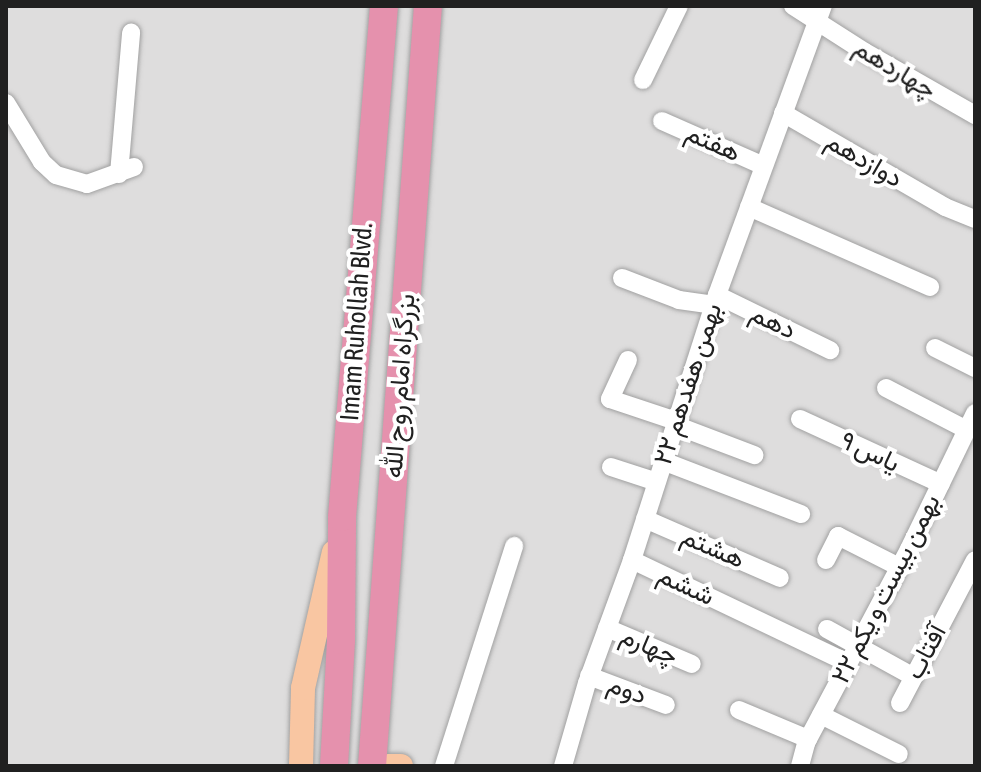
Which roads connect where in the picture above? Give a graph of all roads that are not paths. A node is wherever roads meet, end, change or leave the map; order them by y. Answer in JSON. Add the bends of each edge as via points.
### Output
{"nodes":[{"id":1,"x":384,"y":6,"type":"edge"},
{"id":2,"x":428,"y":6,"type":"edge"},
{"id":3,"x":679,"y":6,"type":"edge"},
{"id":4,"x":793,"y":6,"type":"edge"},
{"id":5,"x":820,"y":13,"type":"edge"},
{"id":6,"x":131,"y":33,"type":"dead end"},
{"id":7,"x":643,"y":80,"type":"dead end"},
{"id":8,"x":6,"y":103,"type":"edge"},
{"id":9,"x":783,"y":113,"type":"junction"},
{"id":10,"x":975,"y":115,"type":"edge"},
{"id":11,"x":662,"y":121,"type":"dead end"},
{"id":12,"x":764,"y":166,"type":"junction"},
{"id":13,"x":749,"y":207,"type":"junction"},
{"id":14,"x":975,"y":219,"type":"edge"},
{"id":15,"x":622,"y":278,"type":"dead end"},
{"id":16,"x":930,"y":287,"type":"dead end"},
{"id":17,"x":715,"y":300,"type":"junction"},
{"id":18,"x":935,"y":348,"type":"dead end"},
{"id":19,"x":830,"y":350,"type":"dead end"},
{"id":20,"x":628,"y":360,"type":"dead end"},
{"id":21,"x":975,"y":368,"type":"edge"},
{"id":22,"x":886,"y":388,"type":"dead end"},
{"id":23,"x":800,"y":419,"type":"dead end"},
{"id":24,"x":971,"y":422,"type":"edge"},
{"id":25,"x":676,"y":423,"type":"junction"},
{"id":26,"x":754,"y":455,"type":"dead end"},
{"id":27,"x":663,"y":461,"type":"junction"},
{"id":28,"x":611,"y":467,"type":"dead end"},
{"id":29,"x":657,"y":482,"type":"junction"},
{"id":30,"x":941,"y":484,"type":"junction"},
{"id":31,"x":801,"y":514,"type":"dead end"},
{"id":32,"x":342,"y":517,"type":"junction"},
{"id":33,"x":645,"y":519,"type":"junction"},
{"id":34,"x":514,"y":546,"type":"dead end"},
{"id":35,"x":632,"y":560,"type":"junction"},
{"id":36,"x":826,"y":560,"type":"dead end"},
{"id":37,"x":975,"y":560,"type":"edge"},
{"id":38,"x":899,"y":567,"type":"junction"},
{"id":39,"x":780,"y":578,"type":"dead end"},
{"id":40,"x":607,"y":628,"type":"junction"},
{"id":41,"x":827,"y":629,"type":"dead end"},
{"id":42,"x":858,"y":645,"type":"junction"},
{"id":43,"x":848,"y":663,"type":"junction"},
{"id":44,"x":692,"y":664,"type":"dead end"},
{"id":45,"x":589,"y":676,"type":"junction"},
{"id":46,"x":914,"y":677,"type":"junction"},
{"id":47,"x":900,"y":703,"type":"dead end"},
{"id":48,"x":666,"y":705,"type":"dead end"},
{"id":49,"x":739,"y":710,"type":"dead end"},
{"id":50,"x":821,"y":715,"type":"junction"},
{"id":51,"x":808,"y":739,"type":"junction"},
{"id":52,"x":899,"y":754,"type":"dead end"},
{"id":53,"x":301,"y":766,"type":"edge"},
{"id":54,"x":334,"y":766,"type":"edge"},
{"id":55,"x":372,"y":766,"type":"edge"},
{"id":56,"x":388,"y":766,"type":"edge"},
{"id":57,"x":401,"y":766,"type":"edge"},
{"id":58,"x":444,"y":766,"type":"edge"},
{"id":59,"x":563,"y":766,"type":"edge"},
{"id":60,"x":800,"y":766,"type":"edge"}],
"edges":[{"from":1,"to":32,"type":"highway","name":"Imam Ruhollah Blvd."},
{"from":2,"to":55,"type":"highway","name":"بزرگراه امام روح الله"},
{"from":3,"to":7,"type":"street"},
{"from":4,"to":5,"type":"street","name":"چهاردهم"},
{"from":5,"to":9,"type":"street","name":"۲۲ بهمن هفدهم"},
{"from":5,"to":10,"type":"street","name":"چهاردهم","via":[[865,52]]},
{"from":6,"to":8,"type":"street","via":[[126,171],[87,184],[56,175],[42,162]]},
{"from":9,"to":12,"type":"street","name":"۲۲ بهمن هفدهم"},
{"from":9,"to":14,"type":"street","name":"دوازدهم"},
{"from":11,"to":12,"type":"street","name":"هفتم"},
{"from":12,"to":13,"type":"street","name":"۲۲ بهمن هفدهم"},
{"from":13,"to":16,"type":"street"},
{"from":13,"to":17,"type":"street","name":"۲۲ بهمن هفدهم"},
{"from":15,"to":17,"type":"street","name":"دهم","via":[[679,300]]},
{"from":17,"to":19,"type":"street","name":"دهم"},
{"from":17,"to":25,"type":"street","name":"۲۲ بهمن هفدهم"},
{"from":18,"to":21,"type":"street"},
{"from":20,"to":25,"type":"street","via":[[610,399]]},
{"from":22,"to":24,"type":"street"},
{"from":23,"to":30,"type":"street","name":"یاس ۹"},
{"from":24,"to":30,"type":"street","name":"۲۲ بهمن بیست و یکم"},
{"from":25,"to":26,"type":"street"},
{"from":25,"to":27,"type":"street","name":"۲۲ بهمن هفدهم"},
{"from":27,"to":29,"type":"street","name":"۲۲ بهمن هفدهم"},
{"from":27,"to":31,"type":"street"},
{"from":28,"to":29,"type":"street"},
{"from":29,"to":33,"type":"street","name":"۲۲ بهمن هفدهم"},
{"from":30,"to":38,"type":"street","name":"۲۲ بهمن بیست و یکم"},
{"from":32,"to":53,"type":"main road","via":[[303,688]]},
{"from":32,"to":54,"type":"highway","name":"Imam Ruhollah Blvd."},
{"from":33,"to":35,"type":"street","name":"۲۲ بهمن هفدهم"},
{"from":33,"to":39,"type":"street","name":"هشتم"},
{"from":34,"to":58,"type":"street"},
{"from":35,"to":40,"type":"street","name":"۲۲ بهمن هفدهم"},
{"from":35,"to":43,"type":"street","name":"ششم"},
{"from":36,"to":38,"type":"street","via":[[838,536]]},
{"from":37,"to":46,"type":"street","name":"آفتاب"},
{"from":38,"to":42,"type":"street","name":"۲۲ بهمن بیست و یکم"},
{"from":40,"to":44,"type":"street","name":"چهارم"},
{"from":40,"to":45,"type":"street","name":"۲۲ بهمن هفدهم"},
{"from":41,"to":42,"type":"street"},
{"from":42,"to":43,"type":"street","name":"۲۲ بهمن بیست و یکم"},
{"from":42,"to":46,"type":"street"},
{"from":43,"to":50,"type":"street","name":"۲۲ بهمن بیست و یکم"},
{"from":45,"to":48,"type":"street","name":"دوم"},
{"from":45,"to":59,"type":"street","name":"۲۲ بهمن هفدهم"},
{"from":46,"to":47,"type":"street","name":"آفتاب"},
{"from":49,"to":51,"type":"street"},
{"from":50,"to":51,"type":"street","name":"۲۲ بهمن بیست و یکم"},
{"from":50,"to":52,"type":"street"},
{"from":51,"to":60,"type":"street","name":"۲۲ بهمن بیست و یکم"},
{"from":56,"to":57,"type":"main road"}]}
